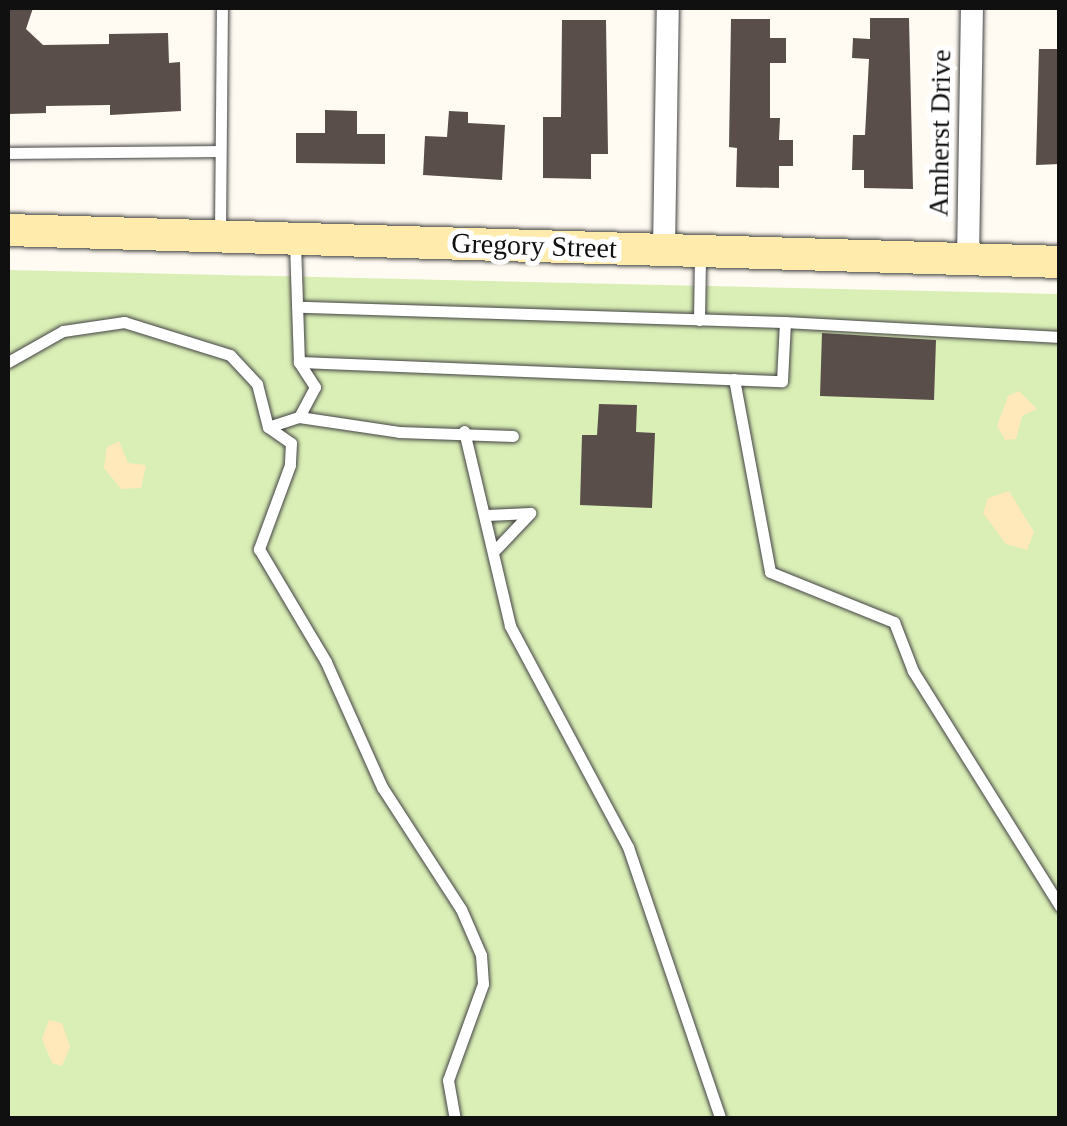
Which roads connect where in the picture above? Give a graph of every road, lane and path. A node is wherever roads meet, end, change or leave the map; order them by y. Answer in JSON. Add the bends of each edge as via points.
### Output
{"nodes":[{"id":1,"x":222,"y":8,"type":"edge"},
{"id":2,"x":668,"y":8,"type":"edge"},
{"id":3,"x":972,"y":8,"type":"edge"},
{"id":4,"x":8,"y":152,"type":"edge"},
{"id":5,"x":218,"y":152,"type":"junction"},
{"id":6,"x":8,"y":230,"type":"edge"},
{"id":7,"x":220,"y":236,"type":"junction"},
{"id":8,"x":295,"y":238,"type":"junction"},
{"id":9,"x":664,"y":250,"type":"junction"},
{"id":10,"x":700,"y":251,"type":"junction"},
{"id":11,"x":968,"y":260,"type":"junction"},
{"id":12,"x":1060,"y":262,"type":"edge"},
{"id":13,"x":297,"y":307,"type":"junction"},
{"id":14,"x":699,"y":320,"type":"junction"},
{"id":15,"x":785,"y":322,"type":"junction"},
{"id":16,"x":1060,"y":337,"type":"edge"},
{"id":17,"x":8,"y":362,"type":"edge"},
{"id":18,"x":299,"y":362,"type":"junction"},
{"id":19,"x":734,"y":379,"type":"junction"},
{"id":20,"x":299,"y":417,"type":"junction"},
{"id":21,"x":268,"y":427,"type":"junction"},
{"id":22,"x":464,"y":431,"type":"junction"},
{"id":23,"x":513,"y":436,"type":"dead end"},
{"id":24,"x":487,"y":514,"type":"junction"},
{"id":25,"x":496,"y":549,"type":"junction"},
{"id":26,"x":1060,"y":906,"type":"edge"},
{"id":27,"x":455,"y":1118,"type":"edge"},
{"id":28,"x":720,"y":1118,"type":"edge"}],
"edges":[{"from":1,"to":5,"type":"lane"},
{"from":2,"to":9,"type":"street"},
{"from":3,"to":11,"type":"street","name":"Amherst Drive"},
{"from":4,"to":5,"type":"lane"},
{"from":5,"to":7,"type":"lane"},
{"from":6,"to":7,"type":"main road","name":"Gregory Street"},
{"from":7,"to":8,"type":"main road","name":"Gregory Street"},
{"from":8,"to":9,"type":"main road","name":"Gregory Street"},
{"from":8,"to":13,"type":"lane"},
{"from":9,"to":10,"type":"main road","name":"Gregory Street"},
{"from":10,"to":11,"type":"main road","name":"Gregory Street"},
{"from":10,"to":14,"type":"lane"},
{"from":11,"to":12,"type":"main road","name":"Gregory Street"},
{"from":13,"to":14,"type":"lane"},
{"from":13,"to":18,"type":"lane"},
{"from":14,"to":15,"type":"lane"},
{"from":15,"to":16,"type":"lane"},
{"from":15,"to":19,"type":"lane","via":[[782,381]]},
{"from":17,"to":21,"type":"lane","via":[[63,331],[124,322],[230,355],[257,384]]},
{"from":18,"to":19,"type":"lane"},
{"from":18,"to":20,"type":"lane","via":[[315,387]]},
{"from":19,"to":26,"type":"lane","via":[[770,572],[894,622],[912,671],[1018,849]]},
{"from":20,"to":21,"type":"lane"},
{"from":20,"to":22,"type":"lane","via":[[399,432]]},
{"from":21,"to":27,"type":"lane","via":[[291,443],[290,465],[259,549],[318,647],[390,801],[461,909],[480,955],[483,984],[448,1080]]},
{"from":22,"to":23,"type":"lane"},
{"from":22,"to":24,"type":"lane"},
{"from":24,"to":25,"type":"lane"},
{"from":24,"to":25,"type":"lane","via":[[530,513]]},
{"from":25,"to":28,"type":"lane","via":[[510,626],[628,847]]}]}
